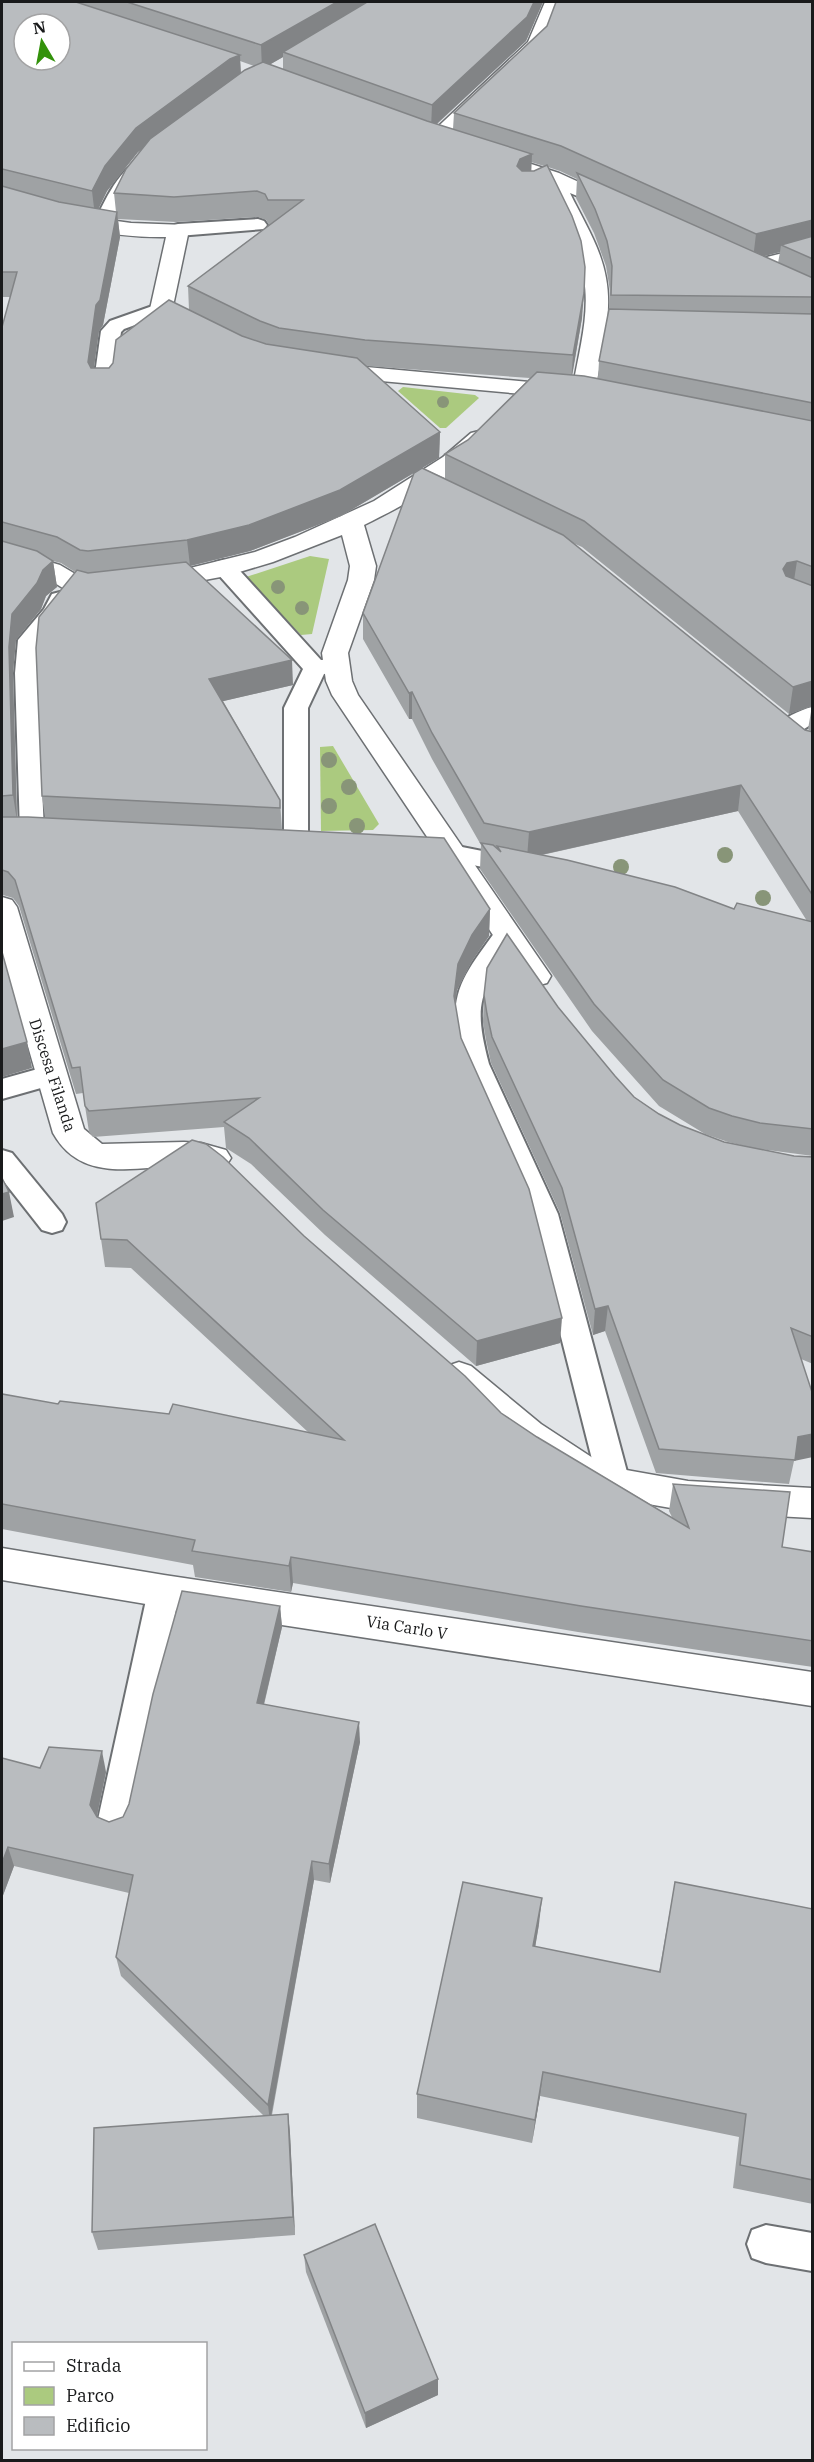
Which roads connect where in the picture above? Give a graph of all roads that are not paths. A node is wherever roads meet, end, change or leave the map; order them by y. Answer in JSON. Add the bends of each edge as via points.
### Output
{"nodes":[{"id":1,"x":554,"y":2,"type":"edge"},
{"id":2,"x":413,"y":132,"type":"edge"},
{"id":3,"x":435,"y":140,"type":"junction"},
{"id":4,"x":146,"y":158,"type":"edge"},
{"id":5,"x":552,"y":177,"type":"junction"},
{"id":6,"x":527,"y":190,"type":"edge"},
{"id":7,"x":2,"y":201,"type":"edge"},
{"id":8,"x":635,"y":215,"type":"edge"},
{"id":9,"x":258,"y":225,"type":"dead end"},
{"id":10,"x":101,"y":227,"type":"junction"},
{"id":11,"x":178,"y":230,"type":"junction"},
{"id":12,"x":813,"y":252,"type":"edge"},
{"id":13,"x":729,"y":258,"type":"edge"},
{"id":14,"x":750,"y":268,"type":"junction"},
{"id":15,"x":781,"y":282,"type":"edge"},
{"id":16,"x":161,"y":309,"type":"junction"},
{"id":17,"x":594,"y":328,"type":"junction"},
{"id":18,"x":617,"y":329,"type":"edge"},
{"id":19,"x":222,"y":339,"type":"edge"},
{"id":20,"x":312,"y":368,"type":"edge"},
{"id":21,"x":365,"y":375,"type":"junction"},
{"id":22,"x":103,"y":388,"type":"edge"},
{"id":23,"x":529,"y":388,"type":"junction"},
{"id":24,"x":583,"y":392,"type":"junction"},
{"id":25,"x":606,"y":397,"type":"edge"},
{"id":26,"x":390,"y":398,"type":"edge"},
{"id":27,"x":422,"y":481,"type":"junction"},
{"id":28,"x":453,"y":496,"type":"edge"},
{"id":29,"x":351,"y":523,"type":"junction"},
{"id":30,"x":2,"y":556,"type":"edge"},
{"id":31,"x":224,"y":567,"type":"junction"},
{"id":32,"x":75,"y":585,"type":"junction"},
{"id":33,"x":326,"y":667,"type":"junction"},
{"id":34,"x":813,"y":714,"type":"edge"},
{"id":35,"x":787,"y":728,"type":"edge"},
{"id":36,"x":43,"y":832,"type":"joint"},
{"id":37,"x":2,"y":833,"type":"edge"},
{"id":38,"x":296,"y":845,"type":"edge"},
{"id":39,"x":418,"y":852,"type":"edge"},
{"id":40,"x":452,"y":853,"type":"junction"},
{"id":41,"x":543,"y":872,"type":"edge"},
{"id":42,"x":2,"y":914,"type":"edge"},
{"id":43,"x":507,"y":934,"type":"junction"},
{"id":44,"x":553,"y":1002,"type":"edge"},
{"id":45,"x":52,"y":1075,"type":"junction"},
{"id":46,"x":2,"y":1089,"type":"edge"},
{"id":47,"x":2,"y":1160,"type":"edge"},
{"id":48,"x":243,"y":1178,"type":"edge"},
{"id":49,"x":52,"y":1222,"type":"dead end"},
{"id":50,"x":437,"y":1356,"type":"edge"},
{"id":51,"x":614,"y":1483,"type":"junction"},
{"id":52,"x":813,"y":1503,"type":"edge"},
{"id":53,"x":2,"y":1564,"type":"edge"},
{"id":54,"x":164,"y":1591,"type":"junction"},
{"id":55,"x":813,"y":1689,"type":"edge"},
{"id":56,"x":114,"y":1824,"type":"edge"},
{"id":57,"x":766,"y":2244,"type":"dead end"},
{"id":58,"x":813,"y":2252,"type":"edge"}],
"edges":[{"from":1,"to":3,"type":"street","via":[[537,44]]},
{"from":2,"to":3,"type":"street"},
{"from":3,"to":5,"type":"street"},
{"from":4,"to":10,"type":"lane","via":[[118,192]]},
{"from":5,"to":6,"type":"lane"},
{"from":5,"to":8,"type":"street"},
{"from":5,"to":17,"type":"street","via":[[596,280]]},
{"from":7,"to":10,"type":"street","via":[[61,220]]},
{"from":9,"to":11,"type":"lane"},
{"from":10,"to":11,"type":"street"},
{"from":11,"to":16,"type":"street"},
{"from":12,"to":14,"type":"street"},
{"from":13,"to":14,"type":"street"},
{"from":14,"to":15,"type":"street"},
{"from":16,"to":19,"type":"street"},
{"from":16,"to":22,"type":"lane","via":[[117,325],[111,331]]},
{"from":17,"to":18,"type":"lane"},
{"from":17,"to":24,"type":"street"},
{"from":20,"to":21,"type":"street"},
{"from":21,"to":23,"type":"street"},
{"from":21,"to":26,"type":"street"},
{"from":23,"to":24,"type":"street"},
{"from":23,"to":27,"type":"street","via":[[501,416],[449,451]]},
{"from":24,"to":25,"type":"street"},
{"from":27,"to":28,"type":"street"},
{"from":27,"to":29,"type":"street"},
{"from":29,"to":31,"type":"street","via":[[260,558]]},
{"from":29,"to":33,"type":"street","via":[[362,559],[361,580],[335,653]]},
{"from":30,"to":32,"type":"street","via":[[51,570]]},
{"from":31,"to":32,"type":"street","via":[[191,576],[91,587]]},
{"from":31,"to":33,"type":"lane"},
{"from":32,"to":36,"type":"lane","via":[[56,603],[54,611],[29,640],[26,673]]},
{"from":33,"to":38,"type":"lane","via":[[296,708]]},
{"from":33,"to":40,"type":"street"},
{"from":34,"to":35,"type":"lane"},
{"from":36,"to":37,"type":"street"},
{"from":39,"to":40,"type":"street"},
{"from":40,"to":41,"type":"lane"},
{"from":40,"to":43,"type":"street"},
{"from":42,"to":45,"type":"street","name":"Discesa Filanda"},
{"from":43,"to":44,"type":"street"},
{"from":43,"to":51,"type":"lane","via":[[468,993],[469,1042],[544,1214]]},
{"from":45,"to":46,"type":"lane"},
{"from":45,"to":48,"type":"street","name":"Discesa Filanda","via":[[69,1133],[90,1154],[206,1155],[220,1160]]},
{"from":47,"to":49,"type":"lane"},
{"from":50,"to":51,"type":"street","via":[[528,1434],[586,1473]]},
{"from":51,"to":52,"type":"street","via":[[688,1496]]},
{"from":53,"to":54,"type":"street","name":"Via Carlo V"},
{"from":54,"to":55,"type":"street","name":"Via Carlo V"},
{"from":54,"to":56,"type":"lane"},
{"from":57,"to":58,"type":"lane"}]}
